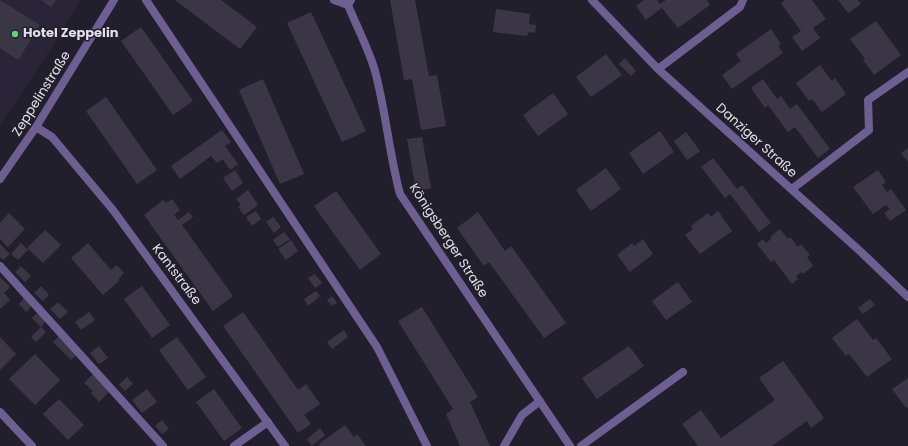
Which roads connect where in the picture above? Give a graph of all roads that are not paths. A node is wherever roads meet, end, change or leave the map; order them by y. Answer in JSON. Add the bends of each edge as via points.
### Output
{"nodes":[{"id":1,"x":114,"y":0,"type":"edge"},
{"id":2,"x":146,"y":0,"type":"edge"},
{"id":3,"x":334,"y":0,"type":"edge"},
{"id":4,"x":592,"y":0,"type":"edge"},
{"id":5,"x":743,"y":0,"type":"edge"},
{"id":6,"x":350,"y":3,"type":"edge"},
{"id":7,"x":658,"y":69,"type":"junction"},
{"id":8,"x":908,"y":72,"type":"edge"},
{"id":9,"x":36,"y":127,"type":"junction"},
{"id":10,"x":0,"y":179,"type":"edge"},
{"id":11,"x":792,"y":189,"type":"junction"},
{"id":12,"x":0,"y":266,"type":"edge"},
{"id":13,"x":908,"y":297,"type":"edge"},
{"id":14,"x":683,"y":372,"type":"dead end"},
{"id":15,"x":540,"y":401,"type":"junction"},
{"id":16,"x":0,"y":412,"type":"edge"},
{"id":17,"x":268,"y":422,"type":"junction"},
{"id":18,"x":32,"y":446,"type":"edge"},
{"id":19,"x":163,"y":446,"type":"edge"},
{"id":20,"x":234,"y":446,"type":"edge"},
{"id":21,"x":285,"y":446,"type":"edge"},
{"id":22,"x":428,"y":446,"type":"edge"},
{"id":23,"x":504,"y":446,"type":"edge"},
{"id":24,"x":570,"y":446,"type":"edge"},
{"id":25,"x":581,"y":446,"type":"edge"}],
"edges":[{"from":1,"to":9,"type":"street","name":"Zeppelinstraße"},
{"from":2,"to":22,"type":"street","via":[[377,347]]},
{"from":3,"to":6,"type":"street","name":"Königsberger Straße"},
{"from":4,"to":7,"type":"street","name":"Danziger Straße"},
{"from":5,"to":7,"type":"street","via":[[740,7]]},
{"from":6,"to":15,"type":"street","name":"Königsberger Straße","via":[[374,69],[384,107],[393,168],[400,194]]},
{"from":7,"to":11,"type":"street","name":"Danziger Straße"},
{"from":8,"to":11,"type":"street","via":[[868,100],[869,130]]},
{"from":9,"to":10,"type":"street","name":"Zeppelinstraße"},
{"from":9,"to":17,"type":"street","name":"Kantstraße","via":[[52,137],[113,210]]},
{"from":11,"to":13,"type":"street","name":"Danziger Straße"},
{"from":12,"to":19,"type":"street"},
{"from":14,"to":25,"type":"street"},
{"from":15,"to":23,"type":"street","via":[[522,415]]},
{"from":15,"to":24,"type":"street","name":"Königsberger Straße"},
{"from":16,"to":18,"type":"street"},
{"from":17,"to":20,"type":"street"},
{"from":17,"to":21,"type":"street","name":"Kantstraße"}]}
